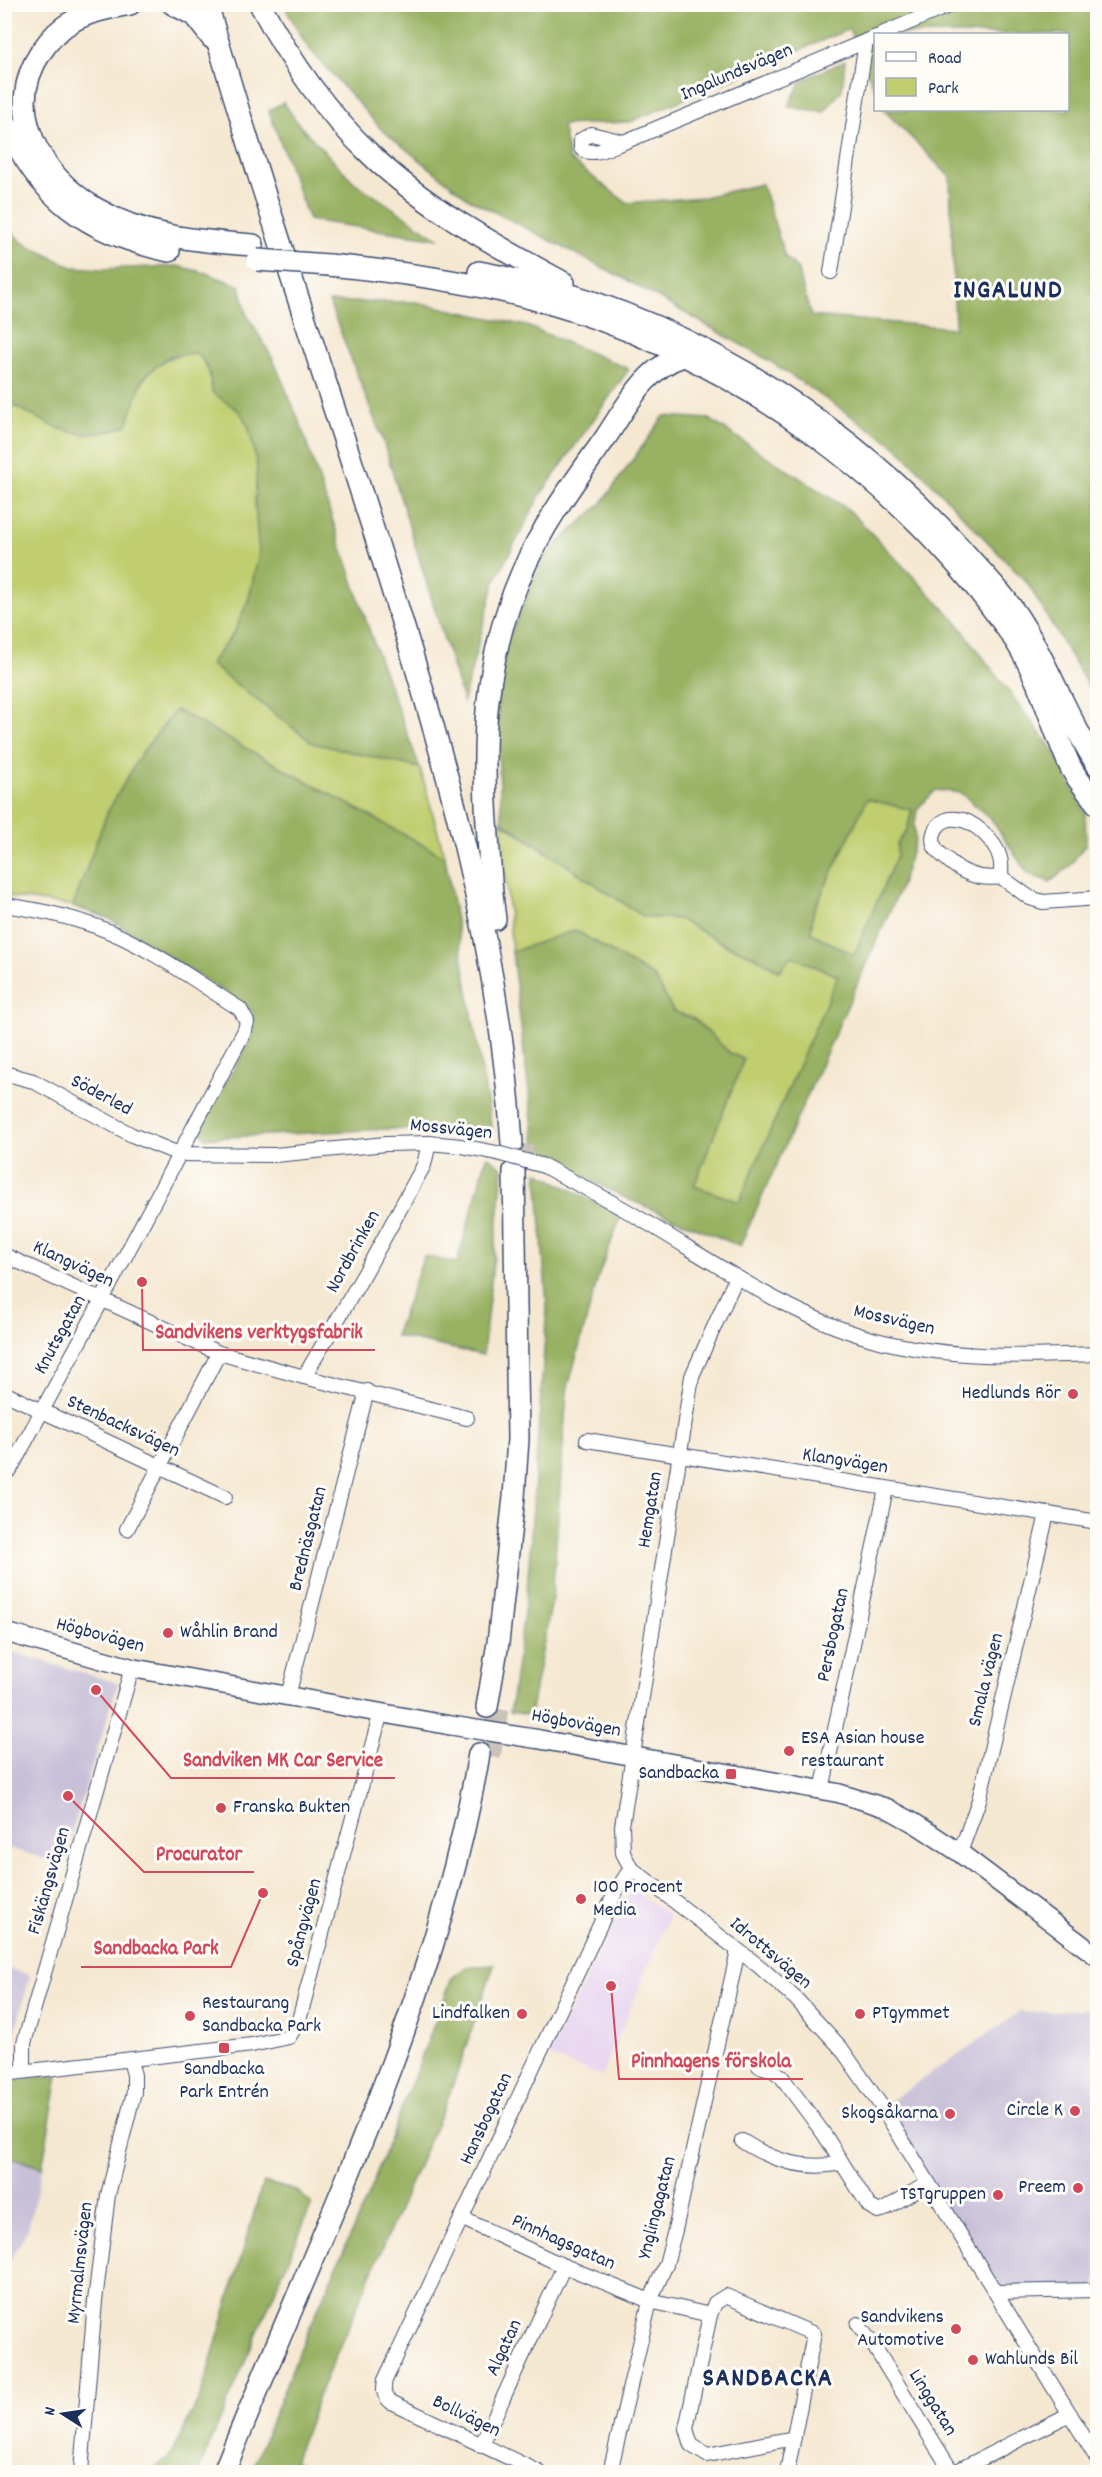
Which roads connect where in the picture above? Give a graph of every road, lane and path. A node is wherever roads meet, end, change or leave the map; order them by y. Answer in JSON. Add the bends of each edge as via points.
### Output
{"nodes":[{"id":1,"x":130,"y":4,"type":"edge"},
{"id":2,"x":173,"y":4,"type":"edge"},
{"id":3,"x":207,"y":4,"type":"edge"},
{"id":4,"x":222,"y":4,"type":"edge"},
{"id":5,"x":261,"y":4,"type":"edge"},
{"id":6,"x":953,"y":4,"type":"edge"},
{"id":7,"x":884,"y":33,"type":"edge"},
{"id":8,"x":871,"y":39,"type":"edge"},
{"id":9,"x":222,"y":58,"type":"junction"},
{"id":10,"x":4,"y":120,"type":"edge"},
{"id":11,"x":624,"y":142,"type":"dead end"},
{"id":12,"x":255,"y":253,"type":"junction"},
{"id":13,"x":326,"y":258,"type":"junction"},
{"id":14,"x":831,"y":272,"type":"dead end"},
{"id":15,"x":607,"y":306,"type":"junction"},
{"id":16,"x":683,"y":356,"type":"junction"},
{"id":17,"x":1098,"y":766,"type":"edge"},
{"id":18,"x":1098,"y":805,"type":"edge"},
{"id":19,"x":1001,"y":877,"type":"junction"},
{"id":20,"x":1098,"y":898,"type":"edge"},
{"id":21,"x":4,"y":905,"type":"edge"},
{"id":22,"x":493,"y":907,"type":"junction"},
{"id":23,"x":4,"y":1073,"type":"edge"},
{"id":24,"x":429,"y":1143,"type":"junction"},
{"id":25,"x":511,"y":1147,"type":"junction"},
{"id":26,"x":178,"y":1154,"type":"junction"},
{"id":27,"x":527,"y":1170,"type":"junction"},
{"id":28,"x":4,"y":1255,"type":"edge"},
{"id":29,"x":736,"y":1278,"type":"junction"},
{"id":30,"x":102,"y":1300,"type":"junction"},
{"id":31,"x":219,"y":1353,"type":"junction"},
{"id":32,"x":1098,"y":1354,"type":"edge"},
{"id":33,"x":304,"y":1377,"type":"junction"},
{"id":34,"x":367,"y":1391,"type":"junction"},
{"id":35,"x":4,"y":1393,"type":"edge"},
{"id":36,"x":42,"y":1410,"type":"junction"},
{"id":37,"x":467,"y":1418,"type":"dead end"},
{"id":38,"x":587,"y":1440,"type":"dead end"},
{"id":39,"x":679,"y":1456,"type":"junction"},
{"id":40,"x":161,"y":1466,"type":"junction"},
{"id":41,"x":10,"y":1470,"type":"dead end"},
{"id":42,"x":886,"y":1489,"type":"junction"},
{"id":43,"x":225,"y":1497,"type":"dead end"},
{"id":44,"x":1047,"y":1514,"type":"junction"},
{"id":45,"x":1098,"y":1522,"type":"edge"},
{"id":46,"x":127,"y":1529,"type":"dead end"},
{"id":47,"x":4,"y":1632,"type":"edge"},
{"id":48,"x":132,"y":1668,"type":"junction"},
{"id":49,"x":288,"y":1696,"type":"junction"},
{"id":50,"x":493,"y":1708,"type":"tunnel mouth"},
{"id":51,"x":381,"y":1712,"type":"junction"},
{"id":52,"x":633,"y":1756,"type":"junction"},
{"id":53,"x":822,"y":1790,"type":"junction"},
{"id":54,"x":960,"y":1853,"type":"junction"},
{"id":55,"x":632,"y":1868,"type":"junction"},
{"id":56,"x":738,"y":1951,"type":"junction"},
{"id":57,"x":1098,"y":1957,"type":"edge"},
{"id":58,"x":130,"y":2060,"type":"junction"},
{"id":59,"x":759,"y":2066,"type":"dead end"},
{"id":60,"x":24,"y":2071,"type":"junction"},
{"id":61,"x":4,"y":2074,"type":"edge"},
{"id":62,"x":741,"y":2141,"type":"dead end"},
{"id":63,"x":842,"y":2163,"type":"junction"},
{"id":64,"x":928,"y":2183,"type":"junction"},
{"id":65,"x":461,"y":2218,"type":"junction"},
{"id":66,"x":564,"y":2266,"type":"junction"},
{"id":67,"x":1098,"y":2290,"type":"edge"},
{"id":68,"x":995,"y":2292,"type":"junction"},
{"id":69,"x":650,"y":2301,"type":"junction"},
{"id":70,"x":710,"y":2315,"type":"junction"},
{"id":71,"x":858,"y":2324,"type":"dead end"},
{"id":72,"x":383,"y":2389,"type":"joint"},
{"id":73,"x":1070,"y":2414,"type":"junction"},
{"id":74,"x":794,"y":2438,"type":"junction"},
{"id":75,"x":481,"y":2446,"type":"junction"},
{"id":76,"x":1098,"y":2460,"type":"edge"},
{"id":77,"x":81,"y":2472,"type":"edge"},
{"id":78,"x":224,"y":2472,"type":"edge"},
{"id":79,"x":237,"y":2472,"type":"edge"},
{"id":80,"x":539,"y":2472,"type":"edge"},
{"id":81,"x":610,"y":2472,"type":"edge"},
{"id":82,"x":787,"y":2472,"type":"edge"},
{"id":83,"x":953,"y":2472,"type":"edge"}],
"edges":[{"from":1,"to":12,"type":"highway","via":[[73,21],[56,33],[34,63],[28,77],[25,116],[36,150],[70,190],[118,221],[174,238]]},
{"from":2,"to":9,"type":"highway","via":[[194,15]]},
{"from":3,"to":9,"type":"highway"},
{"from":4,"to":22,"type":"highway","via":[[423,647]]},
{"from":5,"to":15,"type":"highway","via":[[308,82],[370,155],[479,236]]},
{"from":6,"to":7,"type":"street"},
{"from":8,"to":11,"type":"street","name":"Ingalundsvägen"},
{"from":8,"to":14,"type":"street","name":"Ingalundsvägen"},
{"from":9,"to":25,"type":"highway","via":[[450,783],[481,909],[504,1062]]},
{"from":10,"to":12,"type":"highway","via":[[38,179],[58,200],[112,235],[142,245],[200,255]]},
{"from":12,"to":13,"type":"highway"},
{"from":13,"to":15,"type":"highway","via":[[427,262],[541,285]]},
{"from":13,"to":16,"type":"highway","via":[[546,302],[647,338]]},
{"from":15,"to":17,"type":"highway","via":[[678,336],[784,395],[889,476],[936,521],[1003,596],[1030,634]]},
{"from":16,"to":18,"type":"highway","via":[[736,384],[829,445],[927,533],[1016,643],[1034,675],[1073,771]]},
{"from":16,"to":22,"type":"highway","via":[[661,365],[640,387],[548,525],[510,603],[492,666],[486,709],[486,804]]},
{"from":19,"to":19,"type":"street","via":[[1001,860],[985,835],[955,818],[936,828],[934,846],[957,868],[973,876]]},
{"from":19,"to":20,"type":"street","via":[[1030,898],[1043,902]]},
{"from":21,"to":26,"type":"street","via":[[63,916],[132,942],[243,1012],[245,1030]]},
{"from":22,"to":25,"type":"highway","via":[[515,1064]]},
{"from":23,"to":26,"type":"street","name":"Söderled","via":[[33,1081],[132,1135]]},
{"from":24,"to":25,"type":"street","name":"Mossvägen"},
{"from":24,"to":26,"type":"street","name":"Mossvägen","via":[[275,1155]]},
{"from":24,"to":33,"type":"street","name":"Nordbrinken","via":[[424,1165]]},
{"from":25,"to":27,"type":"street","name":"Mossvägen","bridge":true},
{"from":26,"to":30,"type":"street","name":"Knutsgatan"},
{"from":27,"to":29,"type":"street","name":"Mossvägen","via":[[638,1217]]},
{"from":27,"to":50,"type":"highway","via":[[518,1439]]},
{"from":28,"to":30,"type":"street","name":"Klangvägen"},
{"from":29,"to":32,"type":"street","name":"Mossvägen","via":[[814,1317],[905,1347],[987,1356]]},
{"from":29,"to":39,"type":"street","name":"Hemgatan","via":[[692,1376]]},
{"from":30,"to":31,"type":"street","name":"Klangvägen"},
{"from":30,"to":36,"type":"street","name":"Knutsgatan"},
{"from":31,"to":33,"type":"street","name":"Klangvägen"},
{"from":31,"to":40,"type":"street"},
{"from":33,"to":34,"type":"street","name":"Klangvägen"},
{"from":34,"to":37,"type":"street","name":"Klangvägen"},
{"from":34,"to":49,"type":"street","name":"Brednäsgatan"},
{"from":35,"to":36,"type":"street","name":"Stenbacksvägen"},
{"from":36,"to":40,"type":"street","name":"Stenbacksvägen"},
{"from":36,"to":41,"type":"street","name":"Knutsgatan"},
{"from":38,"to":39,"type":"street","name":"Klangvägen"},
{"from":39,"to":42,"type":"street","name":"Klangvägen"},
{"from":39,"to":52,"type":"street","name":"Hemgatan"},
{"from":40,"to":43,"type":"street","name":"Stenbacksvägen"},
{"from":40,"to":46,"type":"street"},
{"from":42,"to":44,"type":"street","name":"Klangvägen"},
{"from":42,"to":53,"type":"street","name":"Persbogatan"},
{"from":44,"to":45,"type":"street","name":"Klangvägen"},
{"from":44,"to":54,"type":"street","name":"Smala vägen","via":[[979,1800]]},
{"from":47,"to":48,"type":"main road","name":"Högbovägen"},
{"from":48,"to":49,"type":"main road","name":"Högbovägen"},
{"from":48,"to":60,"type":"street","name":"Fiskängsvägen","via":[[24,2043]]},
{"from":49,"to":51,"type":"main road","name":"Högbovägen"},
{"from":51,"to":52,"type":"main road","name":"Högbovägen","bridge":true},
{"from":51,"to":58,"type":"street","name":"Spångvägen","via":[[294,2031],[277,2041]]},
{"from":52,"to":53,"type":"main road","name":"Högbovägen"},
{"from":52,"to":55,"type":"street","via":[[622,1826],[623,1853]]},
{"from":53,"to":54,"type":"main road","name":"Högbovägen","via":[[887,1808]]},
{"from":54,"to":57,"type":"main road","name":"Högbovägen"},
{"from":55,"to":56,"type":"street","name":"Idrottsvägen"},
{"from":55,"to":65,"type":"street","name":"Hansbogatan","via":[[616,1891]]},
{"from":56,"to":64,"type":"street","name":"Idrottsvägen","via":[[796,1999],[842,2048]]},
{"from":56,"to":69,"type":"street","name":"Ynglingagatan","via":[[675,2230]]},
{"from":58,"to":60,"type":"street","name":"Spångvägen"},
{"from":58,"to":77,"type":"street","name":"Myrmalmsvägen","via":[[134,2092],[108,2195]]},
{"from":59,"to":63,"type":"street","via":[[781,2076]]},
{"from":60,"to":61,"type":"street","name":"Spångvägen"},
{"from":62,"to":63,"type":"street","via":[[781,2161],[809,2167]]},
{"from":63,"to":64,"type":"street","via":[[868,2206],[878,2211]]},
{"from":64,"to":68,"type":"street","name":"Idrottsvägen"},
{"from":65,"to":66,"type":"street","name":"Pinnhagsgatan"},
{"from":65,"to":72,"type":"street","name":"Hansbogatan"},
{"from":66,"to":69,"type":"street","name":"Pinnhagsgatan"},
{"from":66,"to":75,"type":"street","name":"Algatan"},
{"from":67,"to":68,"type":"street"},
{"from":68,"to":73,"type":"street","name":"Idrottsvägen"},
{"from":69,"to":70,"type":"street","name":"Pinnhagsgatan"},
{"from":69,"to":81,"type":"street","name":"Ynglingagatan"},
{"from":70,"to":74,"type":"street","via":[[715,2303],[726,2296],[814,2334]]},
{"from":70,"to":74,"type":"street","via":[[686,2429],[691,2445],[707,2455]]},
{"from":71,"to":83,"type":"street","name":"Linggatan"},
{"from":72,"to":75,"type":"street","name":"Bollvägen","via":[[391,2402]]},
{"from":73,"to":76,"type":"street","name":"Idrottsvägen"},
{"from":73,"to":83,"type":"street"},
{"from":74,"to":82,"type":"street"},
{"from":75,"to":80,"type":"street","name":"Bollvägen"},
{"from":78,"to":79,"type":"highway","via":[[398,2054],[436,1935],[484,1756],[478,1821],[447,1939],[408,2057]]}]}
